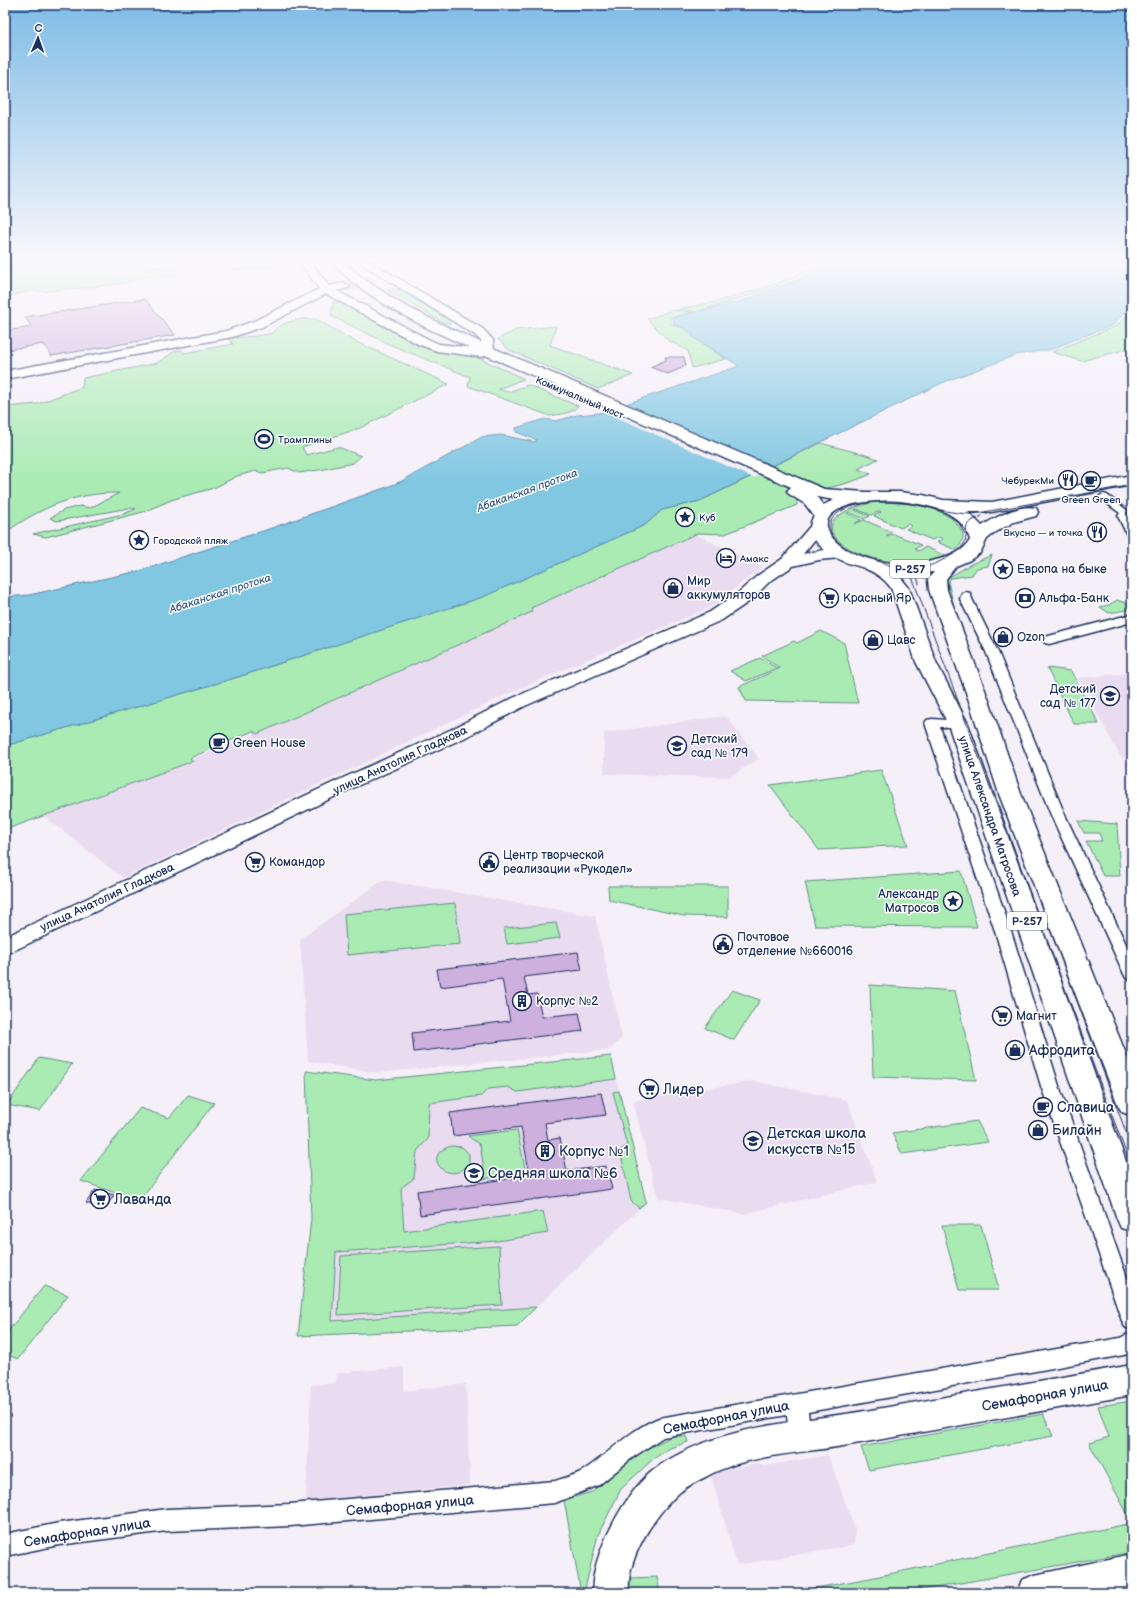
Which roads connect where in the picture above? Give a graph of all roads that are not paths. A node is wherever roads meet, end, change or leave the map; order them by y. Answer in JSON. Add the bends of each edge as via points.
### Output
{"nodes":[{"id":1,"x":229,"y":334,"type":"edge"},
{"id":2,"x":408,"y":334,"type":"edge"},
{"id":3,"x":440,"y":334,"type":"edge"},
{"id":4,"x":449,"y":334,"type":"edge"},
{"id":5,"x":481,"y":334,"type":"edge"},
{"id":6,"x":484,"y":352,"type":"junction"},
{"id":7,"x":30,"y":371,"type":"junction"},
{"id":8,"x":5,"y":372,"type":"edge"},
{"id":9,"x":5,"y":375,"type":"edge"},
{"id":10,"x":1132,"y":480,"type":"edge"},
{"id":11,"x":1132,"y":492,"type":"edge"},
{"id":12,"x":809,"y":493,"type":"junction"},
{"id":13,"x":864,"y":497,"type":"junction"},
{"id":14,"x":1103,"y":498,"type":"junction"},
{"id":15,"x":933,"y":503,"type":"junction"},
{"id":16,"x":820,"y":521,"type":"junction"},
{"id":17,"x":1132,"y":535,"type":"edge"},
{"id":18,"x":978,"y":538,"type":"junction"},
{"id":19,"x":844,"y":554,"type":"junction"},
{"id":20,"x":788,"y":562,"type":"junction"},
{"id":21,"x":948,"y":564,"type":"junction"},
{"id":22,"x":872,"y":565,"type":"junction"},
{"id":23,"x":966,"y":595,"type":"dead end"},
{"id":24,"x":1132,"y":618,"type":"edge"},
{"id":25,"x":1049,"y":640,"type":"dead end"},
{"id":26,"x":958,"y":724,"type":"junction"},
{"id":27,"x":5,"y":946,"type":"edge"},
{"id":28,"x":1132,"y":974,"type":"edge"},
{"id":29,"x":1132,"y":1105,"type":"edge"},
{"id":30,"x":1132,"y":1219,"type":"edge"},
{"id":31,"x":1132,"y":1321,"type":"edge"},
{"id":32,"x":1132,"y":1341,"type":"edge"},
{"id":33,"x":1132,"y":1380,"type":"edge"},
{"id":34,"x":796,"y":1404,"type":"junction"},
{"id":35,"x":800,"y":1437,"type":"junction"},
{"id":36,"x":5,"y":1545,"type":"edge"},
{"id":37,"x":1125,"y":1575,"type":"edge"},
{"id":38,"x":609,"y":1590,"type":"edge"},
{"id":39,"x":1036,"y":1593,"type":"edge"}],
"edges":[{"from":1,"to":7,"type":"main road"},
{"from":2,"to":6,"type":"main road","via":[[437,347]]},
{"from":3,"to":6,"type":"highway","name":"Коммунальный мост"},
{"from":4,"to":6,"type":"highway","name":"Коммунальный мост"},
{"from":5,"to":6,"type":"main road","via":[[487,340]]},
{"from":6,"to":12,"type":"highway","name":"Коммунальный мост"},
{"from":7,"to":8,"type":"main road"},
{"from":7,"to":9,"type":"main road"},
{"from":10,"to":15,"type":"highway","via":[[992,507]]},
{"from":11,"to":14,"type":"highway"},
{"from":12,"to":13,"type":"highway"},
{"from":12,"to":16,"type":"highway"},
{"from":13,"to":15,"type":"highway","via":[[897,496]]},
{"from":13,"to":16,"type":"highway","via":[[834,506]]},
{"from":14,"to":17,"type":"street","via":[[1123,513]]},
{"from":14,"to":18,"type":"highway","via":[[1015,515],[990,527]]},
{"from":15,"to":18,"type":"highway","via":[[951,509],[965,518],[974,528]]},
{"from":16,"to":19,"type":"highway","number":"Р-257","via":[[819,532],[826,543]]},
{"from":16,"to":20,"type":"main road"},
{"from":18,"to":21,"type":"highway","number":"Р-257","via":[[973,551]]},
{"from":19,"to":20,"type":"main road","via":[[819,555]]},
{"from":19,"to":22,"type":"highway","number":"Р-257"},
{"from":20,"to":27,"type":"main road","name":"улица Анатолия Гладкова","via":[[716,616],[519,702],[457,734]]},
{"from":21,"to":22,"type":"highway","number":"Р-257","via":[[912,569]]},
{"from":21,"to":29,"type":"highway","number":"Р-257","via":[[938,579],[938,590],[1010,794]]},
{"from":22,"to":26,"type":"highway","name":"улица Александра Матросова","number":"Р-257","via":[[888,572],[900,588],[926,662]]},
{"from":23,"to":28,"type":"street","via":[[1058,815]]},
{"from":24,"to":25,"type":"street"},
{"from":26,"to":30,"type":"highway","name":"улица Александра Матросова","number":"Р-257"},
{"from":26,"to":31,"type":"street","via":[[932,723],[1003,931],[1052,1093]]},
{"from":32,"to":34,"type":"street","name":"Семафорная улица","via":[[1124,1346]]},
{"from":33,"to":35,"type":"highway","name":"Семафорная улица"},
{"from":34,"to":35,"type":"street"},
{"from":34,"to":36,"type":"street","name":"Семафорная улица","via":[[659,1428],[624,1451],[591,1478],[554,1492],[290,1515],[167,1520],[59,1534]]},
{"from":35,"to":38,"type":"highway","name":"Семафорная улица","via":[[743,1446],[702,1461],[667,1481],[638,1513],[614,1562]]},
{"from":37,"to":39,"type":"highway"}]}
